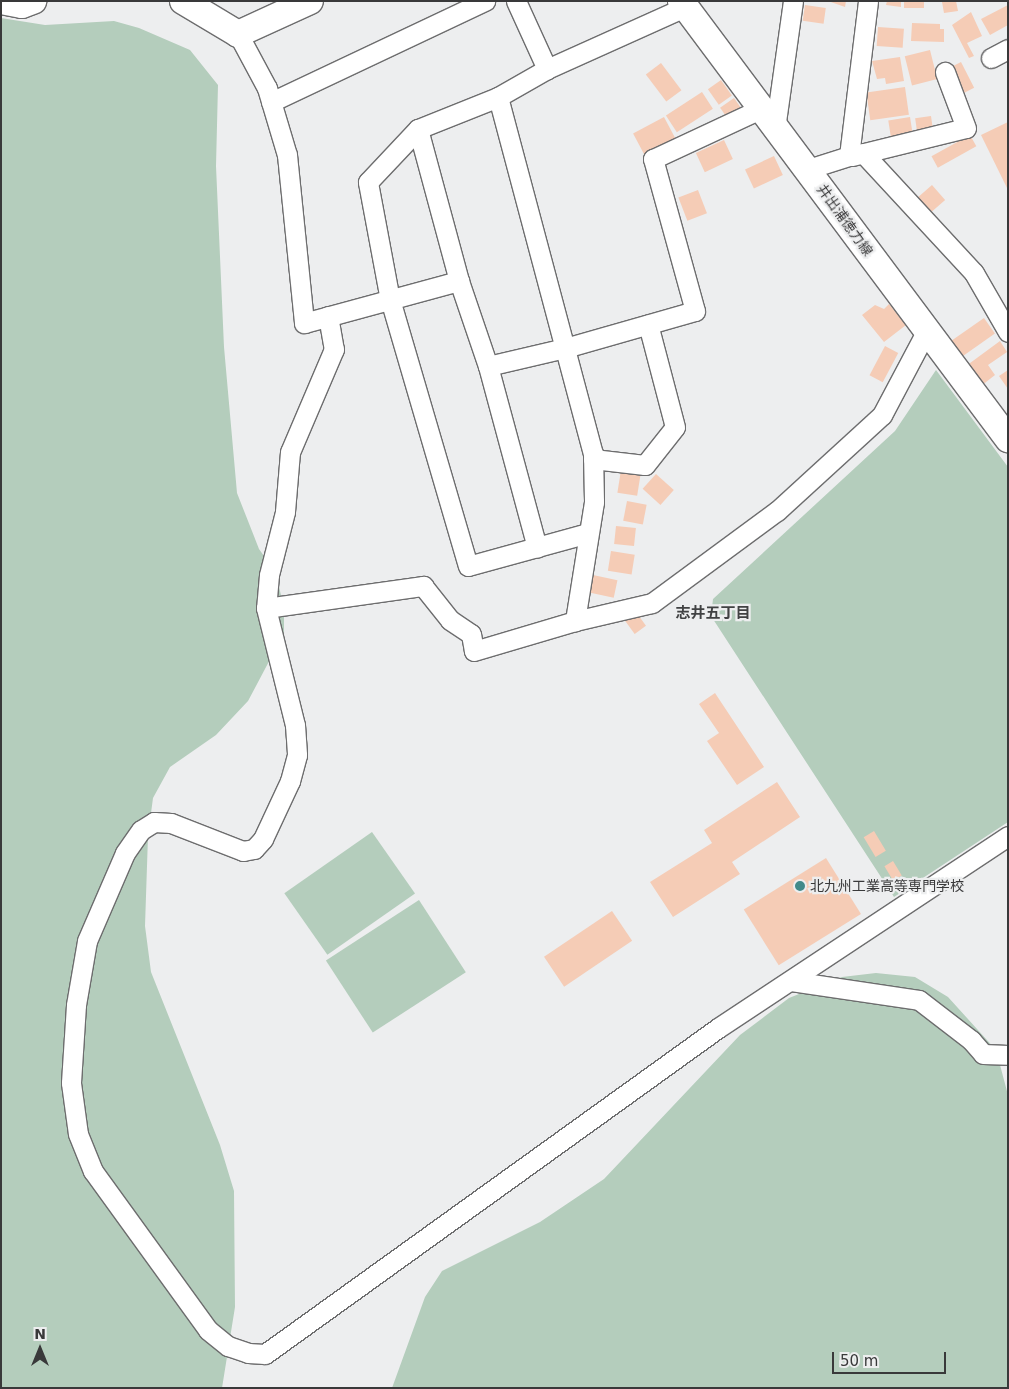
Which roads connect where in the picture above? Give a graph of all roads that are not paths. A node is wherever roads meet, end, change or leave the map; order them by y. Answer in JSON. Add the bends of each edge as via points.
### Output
{"nodes":[{"id":1,"x":1,"y":1,"type":"edge"},
{"id":2,"x":33,"y":1,"type":"edge"},
{"id":3,"x":183,"y":1,"type":"edge"},
{"id":4,"x":310,"y":1,"type":"edge"},
{"id":5,"x":485,"y":1,"type":"edge"},
{"id":6,"x":516,"y":1,"type":"edge"},
{"id":7,"x":793,"y":1,"type":"edge"},
{"id":8,"x":868,"y":1,"type":"edge"},
{"id":9,"x":683,"y":4,"type":"edge"},
{"id":10,"x":238,"y":34,"type":"junction"},
{"id":11,"x":1008,"y":49,"type":"edge"},
{"id":12,"x":991,"y":58,"type":"dead end"},
{"id":13,"x":547,"y":69,"type":"junction"},
{"id":14,"x":945,"y":72,"type":"dead end"},
{"id":15,"x":498,"y":98,"type":"junction"},
{"id":16,"x":271,"y":102,"type":"junction"},
{"id":17,"x":768,"y":119,"type":"junction"},
{"id":18,"x":418,"y":129,"type":"junction"},
{"id":19,"x":856,"y":155,"type":"junction"},
{"id":20,"x":808,"y":169,"type":"junction"},
{"id":21,"x":458,"y":282,"type":"junction"},
{"id":22,"x":390,"y":300,"type":"junction"},
{"id":23,"x":328,"y":316,"type":"junction"},
{"id":24,"x":648,"y":324,"type":"junction"},
{"id":25,"x":926,"y":332,"type":"junction"},
{"id":26,"x":1008,"y":332,"type":"edge"},
{"id":27,"x":565,"y":348,"type":"junction"},
{"id":28,"x":488,"y":366,"type":"junction"},
{"id":29,"x":1008,"y":439,"type":"edge"},
{"id":30,"x":593,"y":459,"type":"junction"},
{"id":31,"x":588,"y":533,"type":"junction"},
{"id":32,"x":536,"y":547,"type":"junction"},
{"id":33,"x":266,"y":608,"type":"junction"},
{"id":34,"x":575,"y":621,"type":"junction"},
{"id":35,"x":1008,"y":836,"type":"edge"},
{"id":36,"x":791,"y":981,"type":"junction"},
{"id":37,"x":1008,"y":1055,"type":"edge"}],
"edges":[{"from":1,"to":2,"type":"main road","via":[[22,5]]},
{"from":3,"to":10,"type":"main road"},
{"from":4,"to":10,"type":"main road"},
{"from":5,"to":16,"type":"street"},
{"from":6,"to":13,"type":"street"},
{"from":7,"to":17,"type":"street"},
{"from":8,"to":19,"type":"street"},
{"from":9,"to":13,"type":"street"},
{"from":9,"to":17,"type":"main road","name":"井出浦徳力線"},
{"from":10,"to":16,"type":"street"},
{"from":11,"to":12,"type":"street"},
{"from":13,"to":15,"type":"street"},
{"from":14,"to":19,"type":"street","via":[[966,128]]},
{"from":15,"to":18,"type":"street"},
{"from":15,"to":27,"type":"street"},
{"from":16,"to":23,"type":"street","via":[[287,155],[304,323]]},
{"from":17,"to":20,"type":"main road","name":"井出浦徳力線"},
{"from":17,"to":24,"type":"street","via":[[653,159],[695,311]]},
{"from":18,"to":21,"type":"street"},
{"from":18,"to":22,"type":"street","via":[[368,182]]},
{"from":19,"to":20,"type":"street"},
{"from":19,"to":26,"type":"street","via":[[974,273]]},
{"from":20,"to":25,"type":"main road","name":"井出浦徳力線"},
{"from":21,"to":22,"type":"street"},
{"from":21,"to":28,"type":"street"},
{"from":22,"to":23,"type":"street"},
{"from":22,"to":32,"type":"street","via":[[468,566]]},
{"from":23,"to":33,"type":"street","via":[[334,349],[290,452],[285,512],[269,575]]},
{"from":24,"to":27,"type":"street"},
{"from":24,"to":30,"type":"street","via":[[676,427],[646,465]]},
{"from":25,"to":29,"type":"main road","name":"井出浦徳力線"},
{"from":25,"to":34,"type":"street","via":[[882,415],[777,511],[652,603]]},
{"from":27,"to":28,"type":"street"},
{"from":27,"to":30,"type":"street"},
{"from":28,"to":32,"type":"street"},
{"from":30,"to":31,"type":"street","via":[[594,502]]},
{"from":31,"to":32,"type":"street"},
{"from":31,"to":34,"type":"street"},
{"from":33,"to":34,"type":"street","via":[[423,586],[450,620],[471,634],[474,650]]},
{"from":33,"to":36,"type":"street","via":[[295,725],[297,755],[290,781],[263,839],[254,849],[243,851],[171,823],[154,822],[141,830],[125,853],[87,941],[76,1004],[71,1083],[78,1134],[94,1171],[208,1330],[228,1346],[248,1353],[265,1354],[724,1023]]},
{"from":35,"to":36,"type":"street"},
{"from":36,"to":37,"type":"street","via":[[919,1000],[984,1054]]}]}
